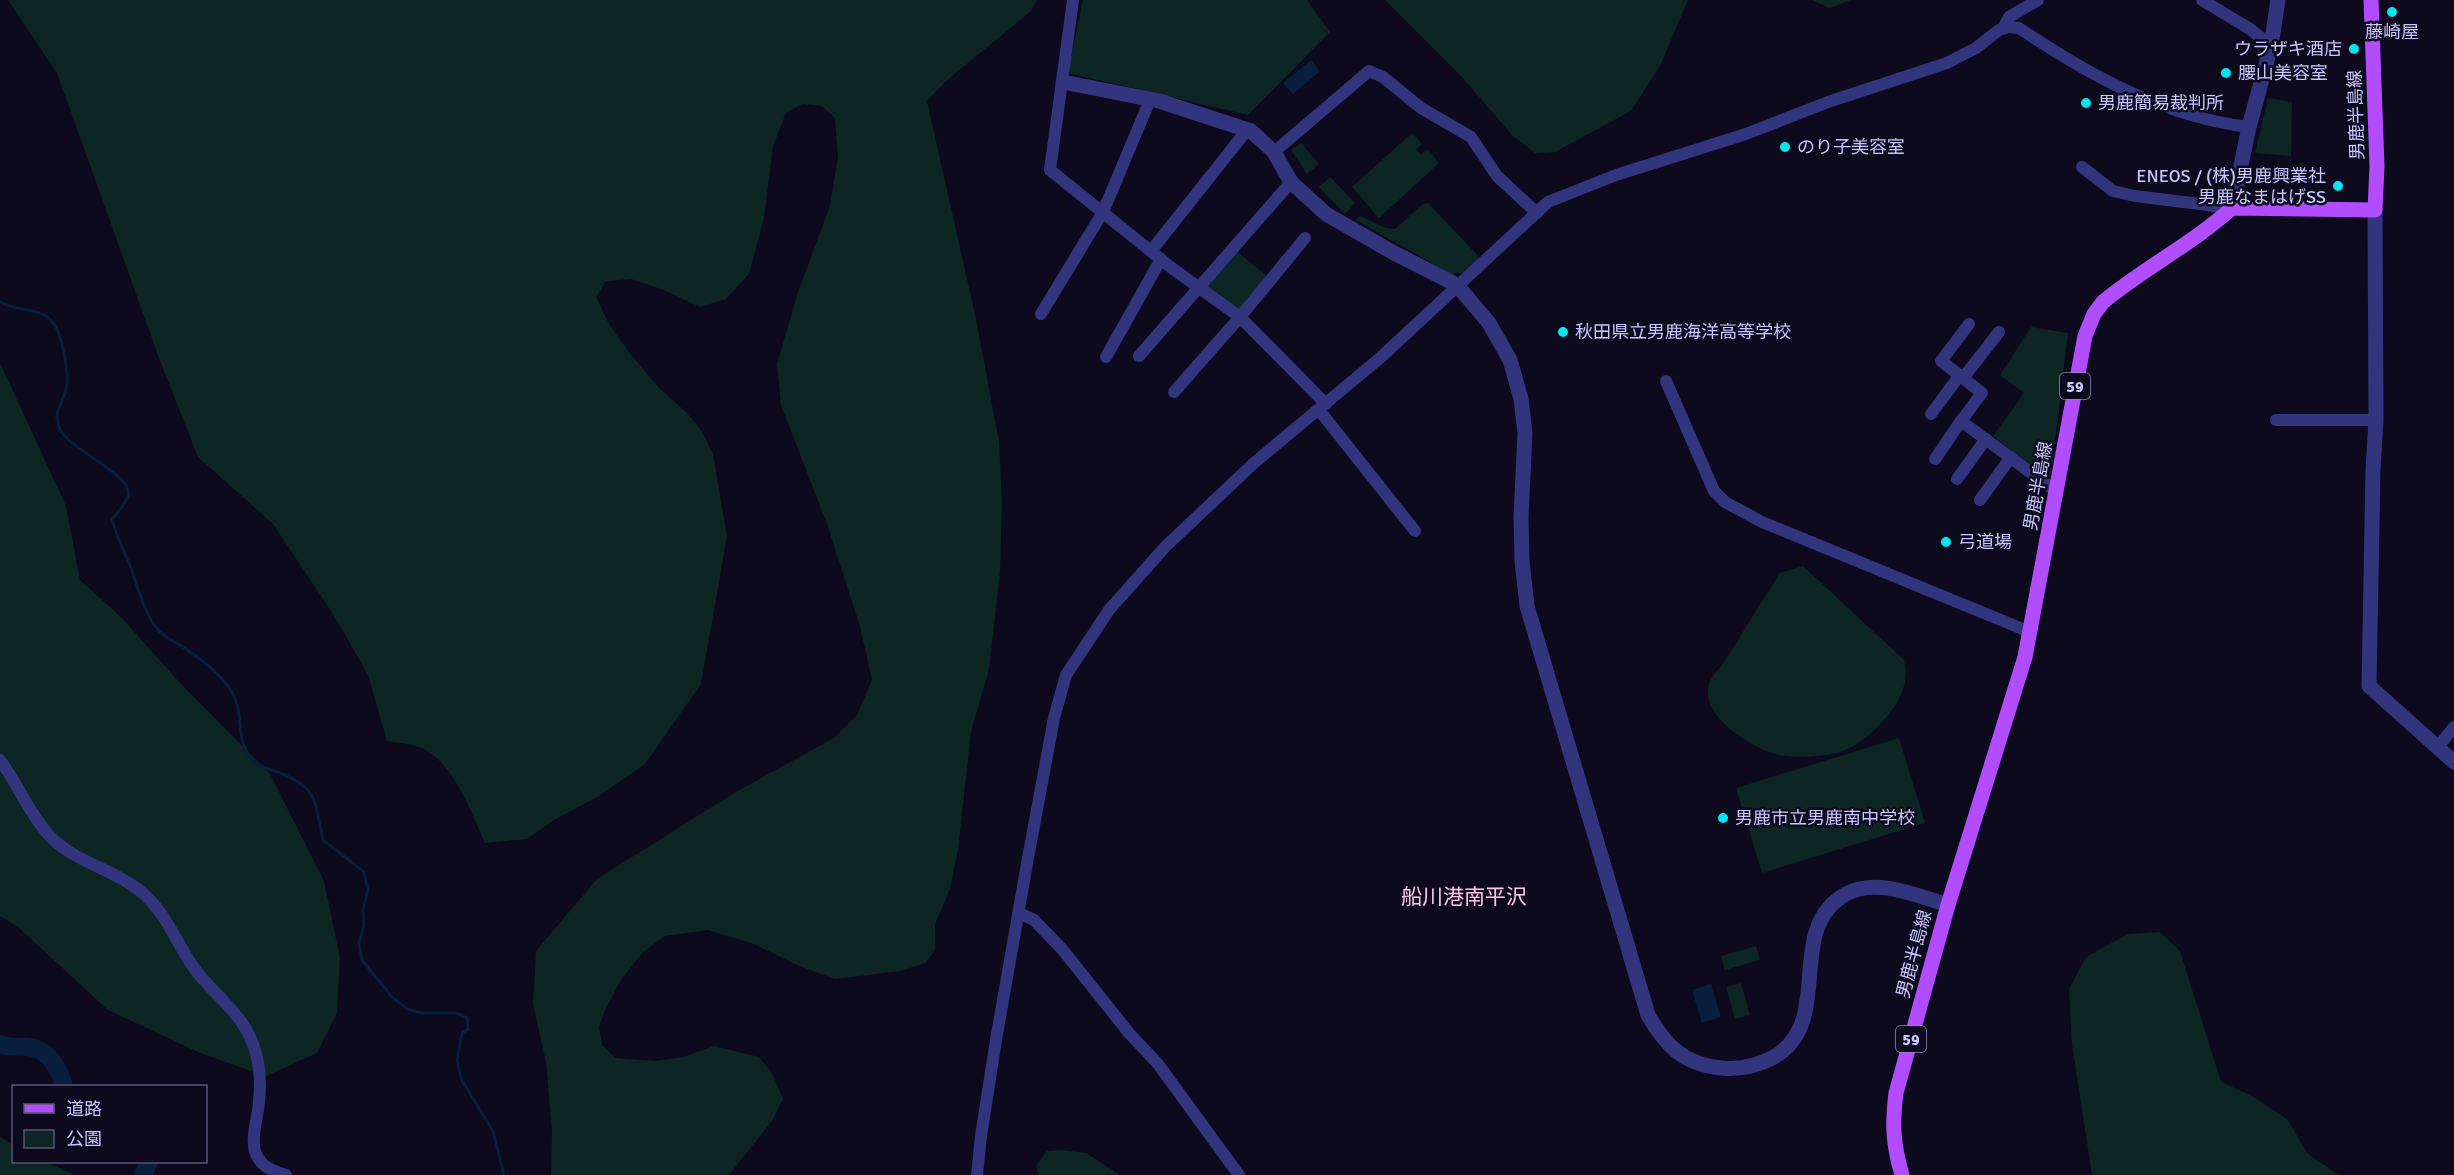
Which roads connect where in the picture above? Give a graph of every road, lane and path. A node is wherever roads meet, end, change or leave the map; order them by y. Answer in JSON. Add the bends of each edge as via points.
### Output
{"nodes":[{"id":1,"x":1073,"y":0,"type":"edge"},
{"id":2,"x":2038,"y":0,"type":"edge"},
{"id":3,"x":2202,"y":0,"type":"edge"},
{"id":4,"x":2278,"y":0,"type":"edge"},
{"id":5,"x":2371,"y":0,"type":"edge"},
{"id":6,"x":2003,"y":28,"type":"junction"},
{"id":7,"x":2271,"y":46,"type":"junction"},
{"id":8,"x":1063,"y":82,"type":"junction"},
{"id":9,"x":1150,"y":99,"type":"junction"},
{"id":10,"x":2249,"y":127,"type":"junction"},
{"id":11,"x":1246,"y":130,"type":"junction"},
{"id":12,"x":1275,"y":152,"type":"junction"},
{"id":13,"x":2082,"y":167,"type":"dead end"},
{"id":14,"x":1290,"y":182,"type":"junction"},
{"id":15,"x":2232,"y":208,"type":"junction"},
{"id":16,"x":2375,"y":210,"type":"junction"},
{"id":17,"x":1103,"y":212,"type":"junction"},
{"id":18,"x":1537,"y":213,"type":"junction"},
{"id":19,"x":1305,"y":238,"type":"dead end"},
{"id":20,"x":1156,"y":254,"type":"junction"},
{"id":21,"x":1457,"y":285,"type":"junction"},
{"id":22,"x":1198,"y":287,"type":"junction"},
{"id":23,"x":1041,"y":314,"type":"dead end"},
{"id":24,"x":1240,"y":317,"type":"junction"},
{"id":25,"x":1969,"y":324,"type":"dead end"},
{"id":26,"x":1999,"y":332,"type":"dead end"},
{"id":27,"x":1139,"y":356,"type":"dead end"},
{"id":28,"x":1106,"y":357,"type":"dead end"},
{"id":29,"x":1961,"y":377,"type":"junction"},
{"id":30,"x":1666,"y":381,"type":"dead end"},
{"id":31,"x":1174,"y":392,"type":"dead end"},
{"id":32,"x":1323,"y":407,"type":"junction"},
{"id":33,"x":1931,"y":414,"type":"dead end"},
{"id":34,"x":2276,"y":420,"type":"dead end"},
{"id":35,"x":2376,"y":420,"type":"junction"},
{"id":36,"x":1961,"y":421,"type":"junction"},
{"id":37,"x":1986,"y":439,"type":"junction"},
{"id":38,"x":2011,"y":458,"type":"junction"},
{"id":39,"x":1935,"y":459,"type":"dead end"},
{"id":40,"x":1957,"y":479,"type":"dead end"},
{"id":41,"x":2057,"y":492,"type":"junction"},
{"id":42,"x":1980,"y":500,"type":"dead end"},
{"id":43,"x":1414,"y":531,"type":"dead end"},
{"id":44,"x":2030,"y":632,"type":"junction"},
{"id":45,"x":2454,"y":727,"type":"edge"},
{"id":46,"x":2437,"y":748,"type":"junction"},
{"id":47,"x":0,"y":760,"type":"edge"},
{"id":48,"x":2454,"y":762,"type":"edge"},
{"id":49,"x":1948,"y":904,"type":"junction"},
{"id":50,"x":1019,"y":913,"type":"junction"},
{"id":51,"x":286,"y":1175,"type":"edge"},
{"id":52,"x":977,"y":1175,"type":"edge"},
{"id":53,"x":1239,"y":1175,"type":"edge"},
{"id":54,"x":1902,"y":1175,"type":"edge"}],
"edges":[{"from":1,"to":8,"type":"street"},
{"from":2,"to":6,"type":"street","via":[[2009,17]]},
{"from":3,"to":7,"type":"street"},
{"from":4,"to":7,"type":"street"},
{"from":5,"to":16,"type":"main road","name":"男鹿半島線"},
{"from":6,"to":10,"type":"street","via":[[2019,28],[2090,73],[2154,102],[2217,123]]},
{"from":6,"to":18,"type":"street","via":[[1947,63],[1616,175],[1548,202]]},
{"from":7,"to":10,"type":"street"},
{"from":8,"to":9,"type":"street"},
{"from":8,"to":17,"type":"street","via":[[1050,170]]},
{"from":9,"to":11,"type":"street"},
{"from":9,"to":17,"type":"street"},
{"from":10,"to":15,"type":"street"},
{"from":11,"to":12,"type":"street"},
{"from":11,"to":20,"type":"street"},
{"from":12,"to":14,"type":"street"},
{"from":12,"to":18,"type":"street","via":[[1370,71],[1421,108],[1471,137],[1497,176]]},
{"from":13,"to":15,"type":"street","via":[[2113,190]]},
{"from":14,"to":21,"type":"street","via":[[1326,214]]},
{"from":14,"to":22,"type":"street"},
{"from":15,"to":16,"type":"main road"},
{"from":15,"to":41,"type":"main road","name":"男鹿半島線","number":"59","via":[[2208,230],[2124,285],[2094,314],[2085,336]]},
{"from":16,"to":35,"type":"street"},
{"from":17,"to":20,"type":"street"},
{"from":17,"to":23,"type":"street"},
{"from":18,"to":21,"type":"street"},
{"from":19,"to":24,"type":"street"},
{"from":20,"to":22,"type":"street"},
{"from":20,"to":28,"type":"street"},
{"from":21,"to":32,"type":"street"},
{"from":21,"to":49,"type":"street","via":[[1489,323],[1510,360],[1521,399],[1525,434],[1522,561],[1527,606],[1647,1015],[1662,1040],[1686,1059],[1708,1067],[1752,1067],[1767,1061],[1781,1053],[1800,1031],[1807,1009],[1815,930],[1824,914],[1846,894],[1873,886]]},
{"from":22,"to":24,"type":"street"},
{"from":22,"to":27,"type":"street"},
{"from":24,"to":31,"type":"street"},
{"from":24,"to":32,"type":"street"},
{"from":25,"to":29,"type":"street","via":[[1941,361]]},
{"from":26,"to":29,"type":"street"},
{"from":29,"to":33,"type":"street"},
{"from":29,"to":36,"type":"street","via":[[1982,393]]},
{"from":30,"to":44,"type":"street","via":[[1714,491],[1725,501],[1762,522]]},
{"from":32,"to":43,"type":"street"},
{"from":32,"to":50,"type":"street","via":[[1190,522],[1109,610],[1066,675],[1054,718]]},
{"from":34,"to":35,"type":"street"},
{"from":35,"to":46,"type":"street","via":[[2369,686]]},
{"from":36,"to":37,"type":"street"},
{"from":36,"to":39,"type":"street"},
{"from":37,"to":38,"type":"street"},
{"from":37,"to":40,"type":"street"},
{"from":38,"to":41,"type":"street"},
{"from":38,"to":42,"type":"street"},
{"from":41,"to":44,"type":"main road","name":"男鹿半島線","number":"59"},
{"from":44,"to":49,"type":"main road","name":"男鹿半島線","number":"59"},
{"from":45,"to":46,"type":"street"},
{"from":46,"to":48,"type":"street"},
{"from":47,"to":51,"type":"street","via":[[46,833],[77,858],[123,878],[141,891],[169,923],[197,972],[237,1015],[257,1055],[257,1155],[265,1166]]},
{"from":49,"to":54,"type":"main road","name":"男鹿半島線","number":"59","via":[[1896,1093],[1892,1124]]},
{"from":50,"to":52,"type":"street"},
{"from":50,"to":53,"type":"street","via":[[1034,920],[1062,949],[1158,1065]]}]}
